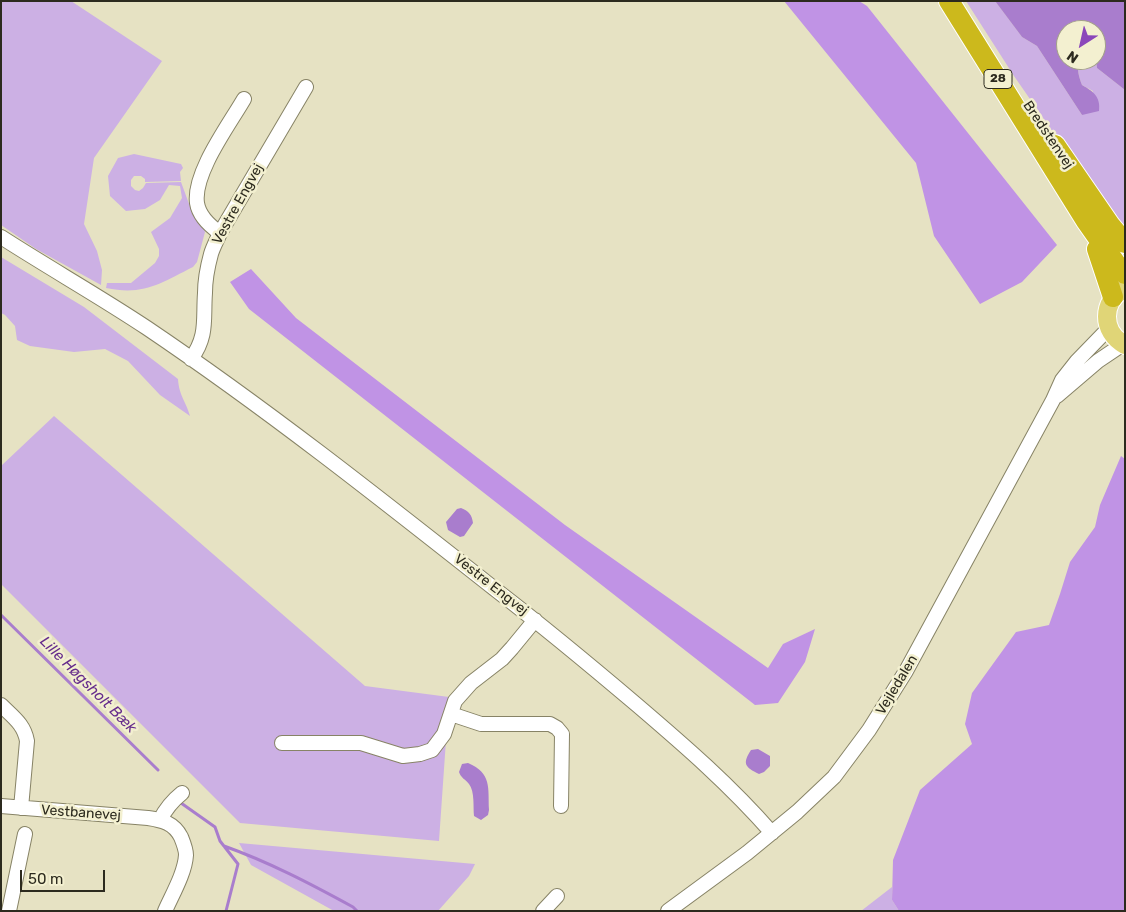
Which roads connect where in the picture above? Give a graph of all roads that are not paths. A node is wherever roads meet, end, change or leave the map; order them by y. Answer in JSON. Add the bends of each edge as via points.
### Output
{"nodes":[{"id":1,"x":949,"y":1,"type":"edge"},
{"id":2,"x":955,"y":1,"type":"edge"},
{"id":3,"x":306,"y":86,"type":"dead end"},
{"id":4,"x":244,"y":99,"type":"dead end"},
{"id":5,"x":1086,"y":221,"type":"junction"},
{"id":6,"x":220,"y":233,"type":"junction"},
{"id":7,"x":1,"y":237,"type":"edge"},
{"id":8,"x":1125,"y":243,"type":"edge"},
{"id":9,"x":1125,"y":274,"type":"edge"},
{"id":10,"x":1119,"y":292,"type":"edge"},
{"id":11,"x":1109,"y":328,"type":"junction"},
{"id":12,"x":1124,"y":345,"type":"edge"},
{"id":13,"x":191,"y":359,"type":"junction"},
{"id":14,"x":1053,"y":400,"type":"junction"},
{"id":15,"x":535,"y":620,"type":"junction"},
{"id":16,"x":1,"y":705,"type":"edge"},
{"id":17,"x":451,"y":714,"type":"junction"},
{"id":18,"x":282,"y":743,"type":"dead end"},
{"id":19,"x":182,"y":793,"type":"dead end"},
{"id":20,"x":1,"y":806,"type":"edge"},
{"id":21,"x":561,"y":806,"type":"dead end"},
{"id":22,"x":21,"y":808,"type":"junction"},
{"id":23,"x":160,"y":820,"type":"junction"},
{"id":24,"x":772,"y":833,"type":"junction"},
{"id":25,"x":25,"y":834,"type":"dead end"},
{"id":26,"x":7,"y":887,"type":"edge"},
{"id":27,"x":557,"y":896,"type":"dead end"},
{"id":28,"x":9,"y":911,"type":"edge"},
{"id":29,"x":165,"y":911,"type":"edge"},
{"id":30,"x":543,"y":911,"type":"edge"},
{"id":31,"x":668,"y":911,"type":"edge"}],
"edges":[{"from":1,"to":5,"type":"highway","name":"Bredstenvej","number":"28"},
{"from":2,"to":8,"type":"highway","name":"Bredstenvej","number":"28"},
{"from":3,"to":6,"type":"street","name":"Vestre Engvej"},
{"from":4,"to":6,"type":"street","via":[[208,158],[197,198],[202,216]]},
{"from":5,"to":9,"type":"highway","name":"Bredstenvej","number":"28"},
{"from":5,"to":10,"type":"highway","name":"Bredstenvej","number":"28"},
{"from":6,"to":13,"type":"street","name":"Vestre Engvej","via":[[210,255],[202,338]]},
{"from":7,"to":13,"type":"street","name":"Vestre Engvej","via":[[114,306]]},
{"from":10,"to":11,"type":"main road","number":"28","via":[[1108,309]]},
{"from":11,"to":12,"type":"main road"},
{"from":11,"to":14,"type":"street","name":"Vejledalen","via":[[1062,380]]},
{"from":12,"to":14,"type":"street","name":"Vejledalen","via":[[1092,366]]},
{"from":13,"to":15,"type":"street","name":"Vestre Engvej","via":[[426,533]]},
{"from":14,"to":24,"type":"street","name":"Vejledalen","via":[[906,671],[869,730],[834,777]]},
{"from":15,"to":17,"type":"street","via":[[502,659],[471,683],[455,701]]},
{"from":15,"to":24,"type":"street","name":"Vestre Engvej","via":[[689,749]]},
{"from":16,"to":22,"type":"street","via":[[26,732]]},
{"from":17,"to":18,"type":"street","via":[[444,734],[432,750],[420,754],[403,756],[361,743]]},
{"from":17,"to":21,"type":"street","via":[[481,724],[550,724],[557,728],[562,734]]},
{"from":19,"to":23,"type":"street","via":[[171,802]]},
{"from":20,"to":22,"type":"street","name":"Vestbanevej"},
{"from":22,"to":23,"type":"street","name":"Vestbanevej"},
{"from":23,"to":29,"type":"street","name":"Vestbanevej","via":[[171,824],[178,832],[186,854],[184,867]]},
{"from":24,"to":31,"type":"street","name":"Vejledalen"},
{"from":25,"to":26,"type":"street"},
{"from":26,"to":28,"type":"street"},
{"from":27,"to":30,"type":"street"}]}
